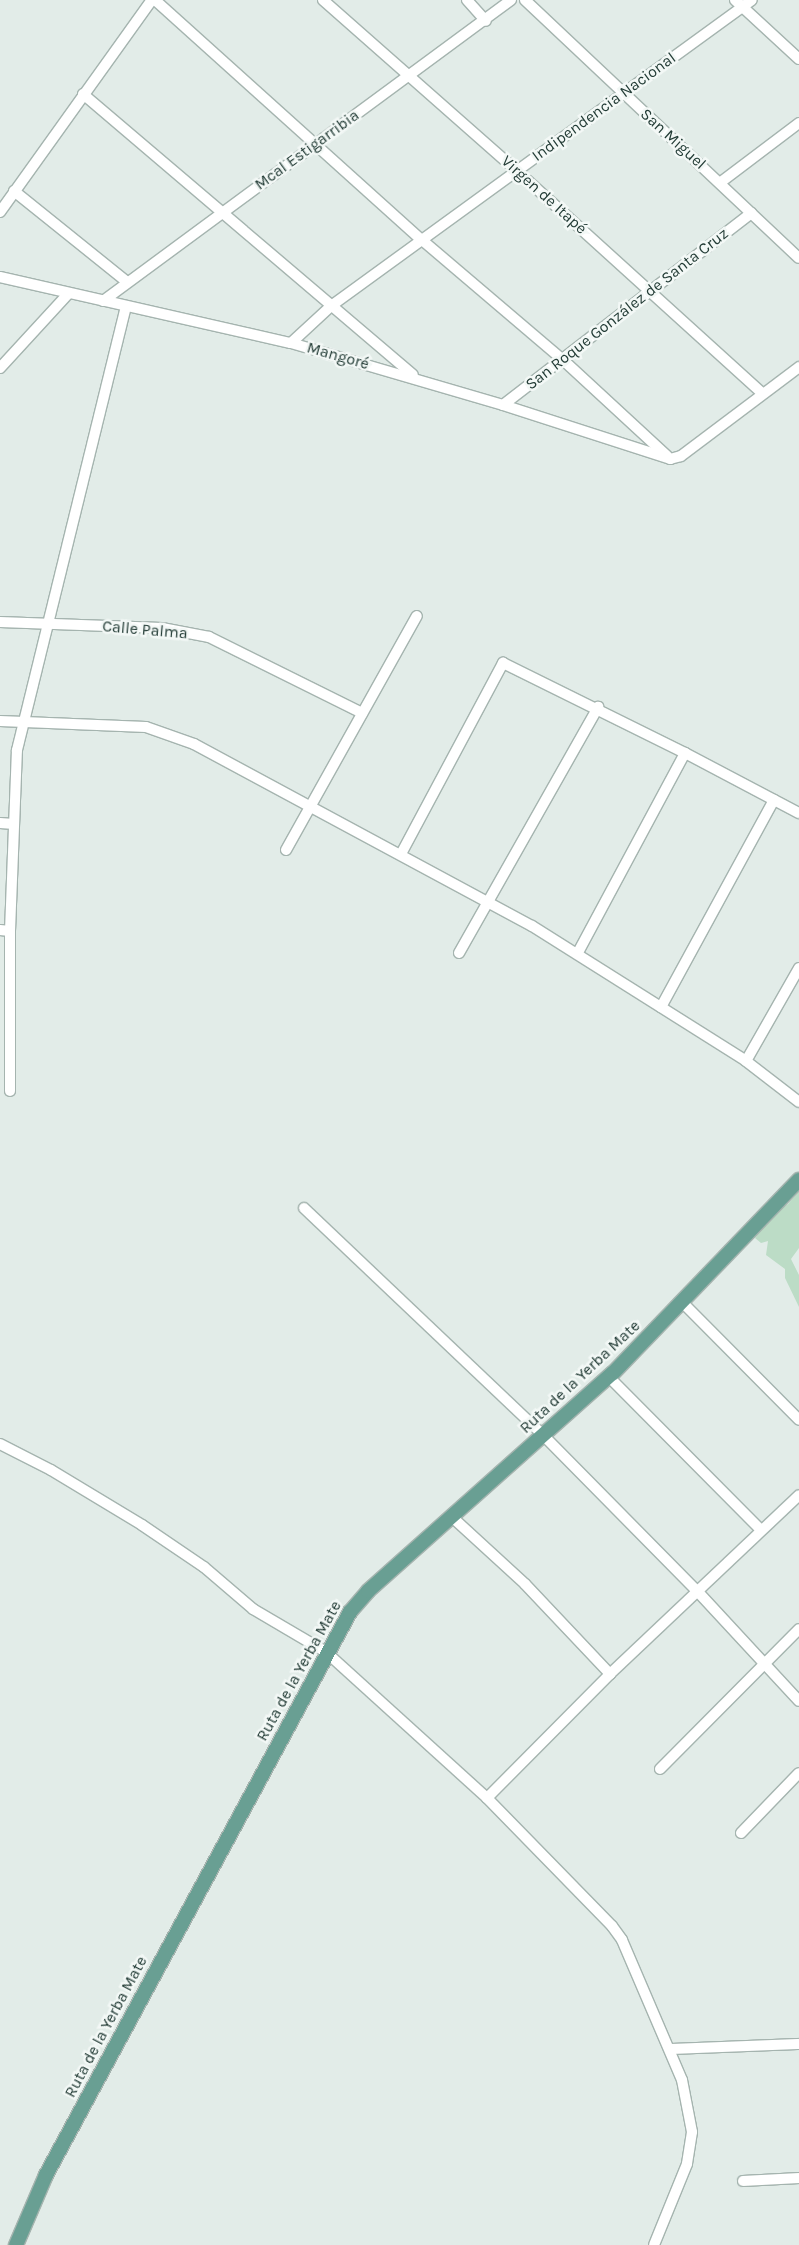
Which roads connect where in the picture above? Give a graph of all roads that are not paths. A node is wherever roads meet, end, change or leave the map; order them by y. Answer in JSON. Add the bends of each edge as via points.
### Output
{"nodes":[{"id":1,"x":153,"y":0,"type":"edge"},
{"id":2,"x":323,"y":0,"type":"edge"},
{"id":3,"x":467,"y":0,"type":"edge"},
{"id":4,"x":512,"y":0,"type":"edge"},
{"id":5,"x":525,"y":0,"type":"edge"},
{"id":6,"x":752,"y":0,"type":"edge"},
{"id":7,"x":738,"y":4,"type":"edge"},
{"id":8,"x":486,"y":21,"type":"junction"},
{"id":9,"x":799,"y":59,"type":"edge"},
{"id":10,"x":408,"y":77,"type":"junction"},
{"id":11,"x":83,"y":94,"type":"junction"},
{"id":12,"x":623,"y":95,"type":"junction"},
{"id":13,"x":799,"y":123,"type":"edge"},
{"id":14,"x":315,"y":144,"type":"junction"},
{"id":15,"x":516,"y":170,"type":"junction"},
{"id":16,"x":721,"y":182,"type":"junction"},
{"id":17,"x":14,"y":191,"type":"junction"},
{"id":18,"x":222,"y":211,"type":"junction"},
{"id":19,"x":0,"y":212,"type":"edge"},
{"id":20,"x":751,"y":213,"type":"junction"},
{"id":21,"x":422,"y":240,"type":"junction"},
{"id":22,"x":799,"y":258,"type":"edge"},
{"id":23,"x":0,"y":277,"type":"edge"},
{"id":24,"x":127,"y":282,"type":"junction"},
{"id":25,"x":651,"y":290,"type":"junction"},
{"id":26,"x":69,"y":293,"type":"junction"},
{"id":27,"x":103,"y":301,"type":"junction"},
{"id":28,"x":126,"y":306,"type":"junction"},
{"id":29,"x":331,"y":306,"type":"junction"},
{"id":30,"x":291,"y":343,"type":"junction"},
{"id":31,"x":562,"y":359,"type":"junction"},
{"id":32,"x":799,"y":367,"type":"edge"},
{"id":33,"x":0,"y":368,"type":"edge"},
{"id":34,"x":417,"y":379,"type":"junction"},
{"id":35,"x":762,"y":393,"type":"junction"},
{"id":36,"x":503,"y":405,"type":"junction"},
{"id":37,"x":670,"y":459,"type":"junction"},
{"id":38,"x":417,"y":616,"type":"dead end"},
{"id":39,"x":0,"y":622,"type":"edge"},
{"id":40,"x":50,"y":624,"type":"junction"},
{"id":41,"x":598,"y":707,"type":"junction"},
{"id":42,"x":362,"y":713,"type":"junction"},
{"id":43,"x":0,"y":721,"type":"edge"},
{"id":44,"x":24,"y":722,"type":"junction"},
{"id":45,"x":685,"y":753,"type":"junction"},
{"id":46,"x":774,"y":800,"type":"junction"},
{"id":47,"x":311,"y":806,"type":"junction"},
{"id":48,"x":799,"y":813,"type":"edge"},
{"id":49,"x":0,"y":823,"type":"edge"},
{"id":50,"x":14,"y":824,"type":"junction"},
{"id":51,"x":286,"y":850,"type":"dead end"},
{"id":52,"x":401,"y":854,"type":"junction"},
{"id":53,"x":488,"y":902,"type":"junction"},
{"id":54,"x":5,"y":930,"type":"edge"},
{"id":55,"x":459,"y":953,"type":"dead end"},
{"id":56,"x":577,"y":954,"type":"junction"},
{"id":57,"x":799,"y":968,"type":"edge"},
{"id":58,"x":661,"y":1007,"type":"junction"},
{"id":59,"x":5,"y":1031,"type":"edge"},
{"id":60,"x":746,"y":1061,"type":"junction"},
{"id":61,"x":10,"y":1091,"type":"dead end"},
{"id":62,"x":799,"y":1102,"type":"edge"},
{"id":63,"x":799,"y":1180,"type":"edge"},
{"id":64,"x":304,"y":1208,"type":"dead end"},
{"id":65,"x":682,"y":1302,"type":"junction"},
{"id":66,"x":609,"y":1377,"type":"junction"},
{"id":67,"x":799,"y":1420,"type":"edge"},
{"id":68,"x":544,"y":1436,"type":"junction"},
{"id":69,"x":0,"y":1444,"type":"edge"},
{"id":70,"x":799,"y":1495,"type":"edge"},
{"id":71,"x":452,"y":1517,"type":"junction"},
{"id":72,"x":761,"y":1530,"type":"junction"},
{"id":73,"x":699,"y":1592,"type":"junction"},
{"id":74,"x":799,"y":1628,"type":"edge"},
{"id":75,"x":326,"y":1652,"type":"junction"},
{"id":76,"x":763,"y":1664,"type":"junction"},
{"id":77,"x":610,"y":1674,"type":"junction"},
{"id":78,"x":799,"y":1700,"type":"edge"},
{"id":79,"x":660,"y":1769,"type":"dead end"},
{"id":80,"x":799,"y":1773,"type":"edge"},
{"id":81,"x":487,"y":1798,"type":"junction"},
{"id":82,"x":741,"y":1834,"type":"dead end"},
{"id":83,"x":799,"y":2044,"type":"edge"},
{"id":84,"x":670,"y":2049,"type":"junction"},
{"id":85,"x":799,"y":2178,"type":"edge"},
{"id":86,"x":743,"y":2181,"type":"dead end"},
{"id":87,"x":16,"y":2245,"type":"edge"},
{"id":88,"x":654,"y":2245,"type":"edge"}],
"edges":[{"from":1,"to":11,"type":"street"},
{"from":1,"to":14,"type":"street"},
{"from":2,"to":10,"type":"street","name":"Virgen de Itapé"},
{"from":3,"to":8,"type":"street"},
{"from":4,"to":8,"type":"street","name":"Mcal Estigarribia"},
{"from":5,"to":12,"type":"street","name":"San Miguel"},
{"from":6,"to":7,"type":"street","name":"Indipendencia Nacional"},
{"from":7,"to":9,"type":"street"},
{"from":7,"to":12,"type":"street","name":"Indipendencia Nacional"},
{"from":8,"to":10,"type":"street","name":"Mcal Estigarribia"},
{"from":10,"to":14,"type":"street","name":"Mcal Estigarribia"},
{"from":10,"to":15,"type":"street","name":"Virgen de Itapé"},
{"from":11,"to":17,"type":"street"},
{"from":11,"to":18,"type":"street"},
{"from":12,"to":15,"type":"street","name":"Indipendencia Nacional"},
{"from":12,"to":16,"type":"street","name":"San Miguel"},
{"from":13,"to":16,"type":"street"},
{"from":14,"to":18,"type":"street","name":"Mcal Estigarribia"},
{"from":14,"to":21,"type":"street"},
{"from":15,"to":21,"type":"street","name":"Indipendencia Nacional"},
{"from":15,"to":25,"type":"street","name":"Virgen de Itapé"},
{"from":16,"to":20,"type":"street","name":"San Miguel"},
{"from":17,"to":19,"type":"street"},
{"from":17,"to":24,"type":"street"},
{"from":18,"to":24,"type":"street","name":"Mcal Estigarribia"},
{"from":18,"to":29,"type":"street"},
{"from":20,"to":22,"type":"street","name":"San Miguel"},
{"from":20,"to":25,"type":"street","name":"San Roque González de Santa Cruz"},
{"from":21,"to":29,"type":"street","name":"Indipendencia Nacional"},
{"from":21,"to":31,"type":"street"},
{"from":23,"to":26,"type":"street","name":"Mangoré"},
{"from":24,"to":27,"type":"street","name":"Mcal Estigarribia"},
{"from":25,"to":31,"type":"street","name":"San Roque González de Santa Cruz"},
{"from":25,"to":35,"type":"street","name":"Virgen de Itapé"},
{"from":26,"to":27,"type":"street","name":"Mangoré"},
{"from":26,"to":33,"type":"street"},
{"from":27,"to":28,"type":"street","name":"Mangoré"},
{"from":28,"to":30,"type":"street","name":"Mangoré"},
{"from":28,"to":40,"type":"street"},
{"from":29,"to":30,"type":"street","name":"Indipendencia Nacional"},
{"from":29,"to":34,"type":"street"},
{"from":30,"to":34,"type":"street","name":"Mangoré"},
{"from":31,"to":36,"type":"street","name":"San Roque González de Santa Cruz"},
{"from":31,"to":37,"type":"street"},
{"from":32,"to":35,"type":"street"},
{"from":34,"to":36,"type":"street","name":"Mangoré"},
{"from":35,"to":37,"type":"street","via":[[681,456]]},
{"from":36,"to":37,"type":"street","name":"Mangoré"},
{"from":38,"to":42,"type":"street"},
{"from":39,"to":40,"type":"street","name":"Calle Palma"},
{"from":40,"to":42,"type":"street","name":"Calle Palma","via":[[162,628],[209,637]]},
{"from":40,"to":44,"type":"street"},
{"from":41,"to":45,"type":"street"},
{"from":41,"to":52,"type":"street","via":[[503,663]]},
{"from":41,"to":53,"type":"street"},
{"from":42,"to":47,"type":"street"},
{"from":43,"to":44,"type":"street"},
{"from":44,"to":47,"type":"street","via":[[146,727],[172,734]]},
{"from":44,"to":50,"type":"street","via":[[17,750]]},
{"from":45,"to":46,"type":"street"},
{"from":45,"to":56,"type":"street"},
{"from":46,"to":48,"type":"street"},
{"from":46,"to":58,"type":"street"},
{"from":47,"to":51,"type":"street"},
{"from":47,"to":52,"type":"street"},
{"from":49,"to":50,"type":"street"},
{"from":50,"to":54,"type":"street"},
{"from":52,"to":53,"type":"street"},
{"from":53,"to":55,"type":"street"},
{"from":53,"to":56,"type":"street"},
{"from":54,"to":59,"type":"street"},
{"from":56,"to":58,"type":"street"},
{"from":57,"to":60,"type":"street"},
{"from":58,"to":60,"type":"street"},
{"from":59,"to":61,"type":"street"},
{"from":60,"to":62,"type":"street"},
{"from":63,"to":65,"type":"main road","name":"Ruta de la Yerba Mate"},
{"from":64,"to":68,"type":"street"},
{"from":65,"to":66,"type":"main road","name":"Ruta de la Yerba Mate"},
{"from":65,"to":67,"type":"street"},
{"from":66,"to":68,"type":"main road","name":"Ruta de la Yerba Mate"},
{"from":66,"to":72,"type":"street"},
{"from":68,"to":71,"type":"main road","name":"Ruta de la Yerba Mate"},
{"from":68,"to":73,"type":"street"},
{"from":69,"to":75,"type":"street","via":[[51,1470],[142,1525],[204,1567],[253,1609]]},
{"from":70,"to":72,"type":"street"},
{"from":71,"to":75,"type":"main road","name":"Ruta de la Yerba Mate","via":[[368,1591],[350,1612]]},
{"from":71,"to":77,"type":"street","via":[[525,1584]]},
{"from":72,"to":73,"type":"street"},
{"from":73,"to":76,"type":"street"},
{"from":73,"to":77,"type":"street"},
{"from":74,"to":76,"type":"street"},
{"from":75,"to":81,"type":"street"},
{"from":75,"to":87,"type":"main road","name":"Ruta de la Yerba Mate","via":[[46,2175]]},
{"from":76,"to":78,"type":"street"},
{"from":76,"to":79,"type":"street"},
{"from":77,"to":81,"type":"street"},
{"from":80,"to":82,"type":"street"},
{"from":81,"to":84,"type":"street","via":[[617,1933]]},
{"from":83,"to":84,"type":"street"},
{"from":84,"to":88,"type":"street","via":[[682,2080],[692,2132],[691,2151]]},
{"from":85,"to":86,"type":"street"}]}
